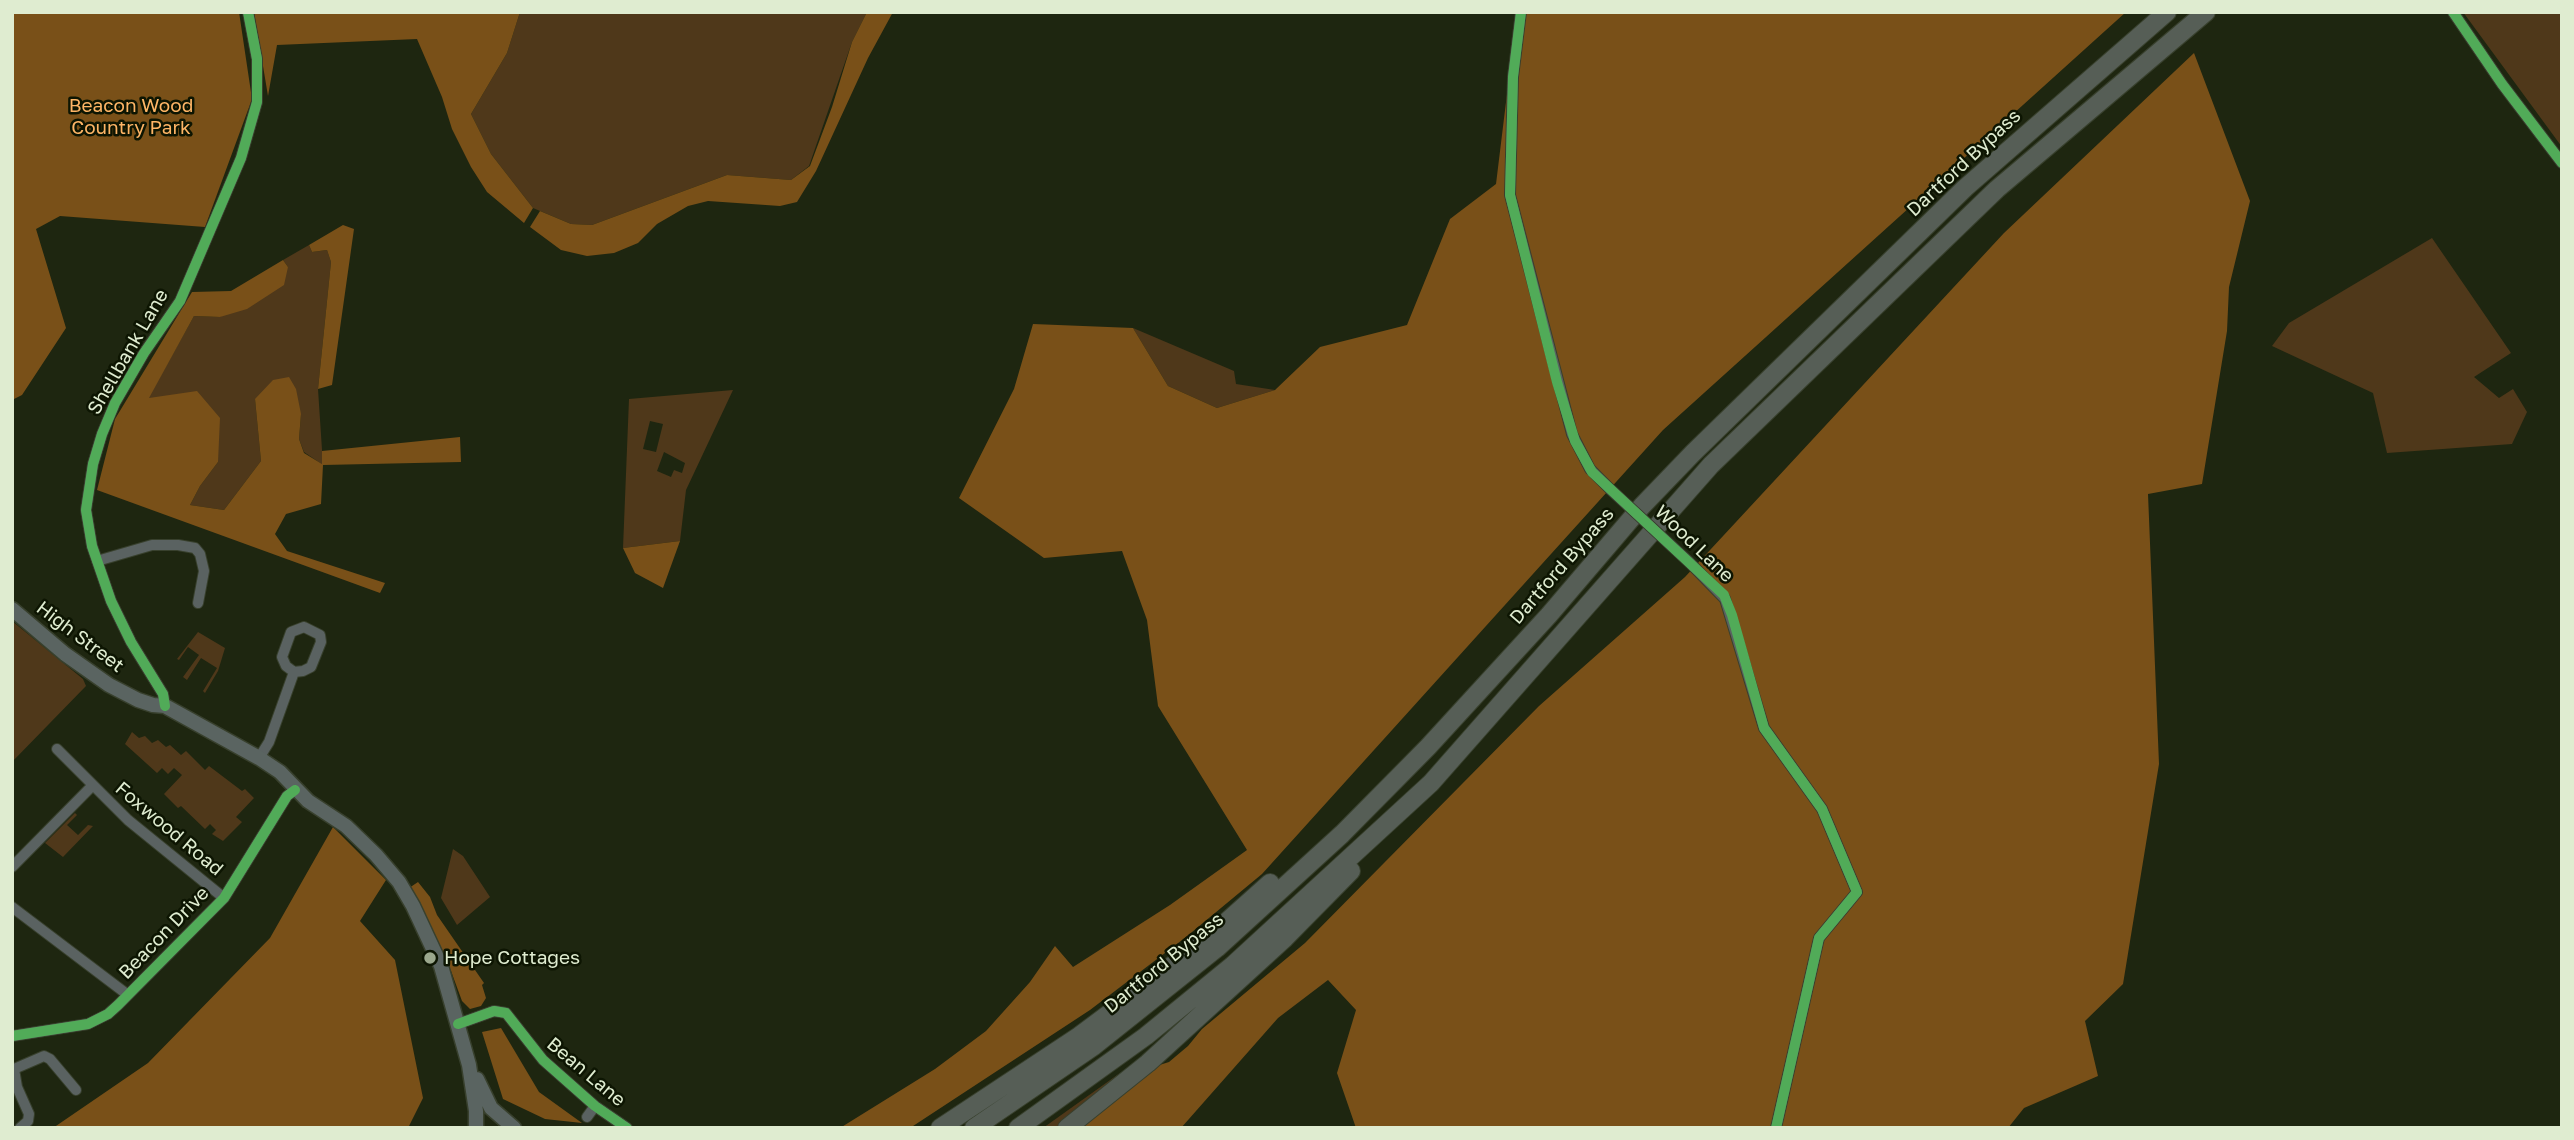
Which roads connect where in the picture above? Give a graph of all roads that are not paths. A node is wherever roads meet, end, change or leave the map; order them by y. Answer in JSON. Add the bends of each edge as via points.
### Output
{"nodes":[{"id":1,"x":248,"y":12,"type":"edge"},
{"id":2,"x":1521,"y":12,"type":"edge"},
{"id":3,"x":2167,"y":12,"type":"edge"},
{"id":4,"x":2206,"y":12,"type":"edge"},
{"id":5,"x":2453,"y":12,"type":"edge"},
{"id":6,"x":2562,"y":163,"type":"edge"},
{"id":7,"x":97,"y":561,"type":"junction"},
{"id":8,"x":198,"y":603,"type":"dead end"},
{"id":9,"x":12,"y":609,"type":"edge"},
{"id":10,"x":294,"y":672,"type":"junction"},
{"id":11,"x":165,"y":706,"type":"junction"},
{"id":12,"x":57,"y":749,"type":"dead end"},
{"id":13,"x":259,"y":758,"type":"junction"},
{"id":14,"x":1431,"y":783,"type":"junction"},
{"id":15,"x":92,"y":786,"type":"junction"},
{"id":16,"x":295,"y":790,"type":"junction"},
{"id":17,"x":1342,"y":834,"type":"junction"},
{"id":18,"x":12,"y":867,"type":"edge"},
{"id":19,"x":224,"y":898,"type":"junction"},
{"id":20,"x":12,"y":907,"type":"edge"},
{"id":21,"x":128,"y":995,"type":"junction"},
{"id":22,"x":458,"y":1024,"type":"junction"},
{"id":23,"x":12,"y":1036,"type":"edge"},
{"id":24,"x":469,"y":1065,"type":"junction"},
{"id":25,"x":76,"y":1090,"type":"dead end"},
{"id":26,"x":595,"y":1106,"type":"junction"},
{"id":27,"x":587,"y":1117,"type":"dead end"},
{"id":28,"x":20,"y":1128,"type":"edge"},
{"id":29,"x":476,"y":1128,"type":"edge"},
{"id":30,"x":514,"y":1128,"type":"edge"},
{"id":31,"x":627,"y":1128,"type":"edge"},
{"id":32,"x":940,"y":1128,"type":"edge"},
{"id":33,"x":974,"y":1128,"type":"edge"},
{"id":34,"x":1018,"y":1128,"type":"edge"},
{"id":35,"x":1067,"y":1128,"type":"edge"},
{"id":36,"x":1776,"y":1128,"type":"edge"}],
"edges":[{"from":1,"to":7,"type":"street","name":"Shellbank Lane","via":[[257,60],[257,102],[240,158],[180,301],[114,403],[102,433],[86,510]]},
{"from":2,"to":36,"type":"street","name":"Wood Lane","bridge":true,"via":[[1513,78],[1510,195],[1572,434],[1590,469],[1726,599],[1764,728],[1822,809],[1857,891],[1819,938]]},
{"from":3,"to":17,"type":"highway","name":"Dartford Bypass","via":[[1965,188],[1693,453],[1428,747]]},
{"from":4,"to":14,"type":"highway","via":[[1997,189],[1711,465]]},
{"from":5,"to":6,"type":"street"},
{"from":7,"to":8,"type":"street","via":[[149,545],[195,548],[204,569]]},
{"from":7,"to":11,"type":"street","name":"Shellbank Lane","via":[[118,616]]},
{"from":9,"to":11,"type":"main road","name":"High Street","via":[[109,685],[138,700]]},
{"from":10,"to":10,"type":"street","via":[[282,657],[291,632],[304,627],[320,635],[321,642],[311,667]]},
{"from":10,"to":13,"type":"street"},
{"from":11,"to":13,"type":"main road","name":"High Street"},
{"from":12,"to":15,"type":"street","name":"Foxwood Road"},
{"from":13,"to":16,"type":"main road","name":"High Street"},
{"from":14,"to":34,"type":"highway","via":[[1233,965],[1135,1044]]},
{"from":14,"to":35,"type":"highway","via":[[1322,902],[1148,1063]]},
{"from":15,"to":18,"type":"street","name":"Foxwood Road"},
{"from":15,"to":19,"type":"street","name":"Foxwood Road","via":[[144,835]]},
{"from":16,"to":19,"type":"street","name":"Beacon Drive","via":[[286,796]]},
{"from":16,"to":22,"type":"main road","via":[[362,840],[403,888],[439,961]]},
{"from":17,"to":32,"type":"highway","via":[[1299,858],[1214,933],[1079,1036]]},
{"from":17,"to":33,"type":"highway","name":"Dartford Bypass","via":[[1196,965],[1094,1046]]},
{"from":19,"to":21,"type":"street","name":"Beacon Drive"},
{"from":20,"to":21,"type":"street"},
{"from":21,"to":23,"type":"street","name":"Beacon Drive","via":[[108,1014],[88,1024]]},
{"from":22,"to":24,"type":"main road"},
{"from":22,"to":26,"type":"street","name":"Bean Lane","via":[[494,1011],[507,1013],[534,1052]]},
{"from":24,"to":29,"type":"main road"},
{"from":24,"to":30,"type":"main road","via":[[488,1103]]},
{"from":25,"to":28,"type":"street","via":[[44,1056],[14,1069],[29,1114]]},
{"from":26,"to":27,"type":"street","name":"Bean Lane"},
{"from":26,"to":31,"type":"street","name":"Bean Lane"}]}
